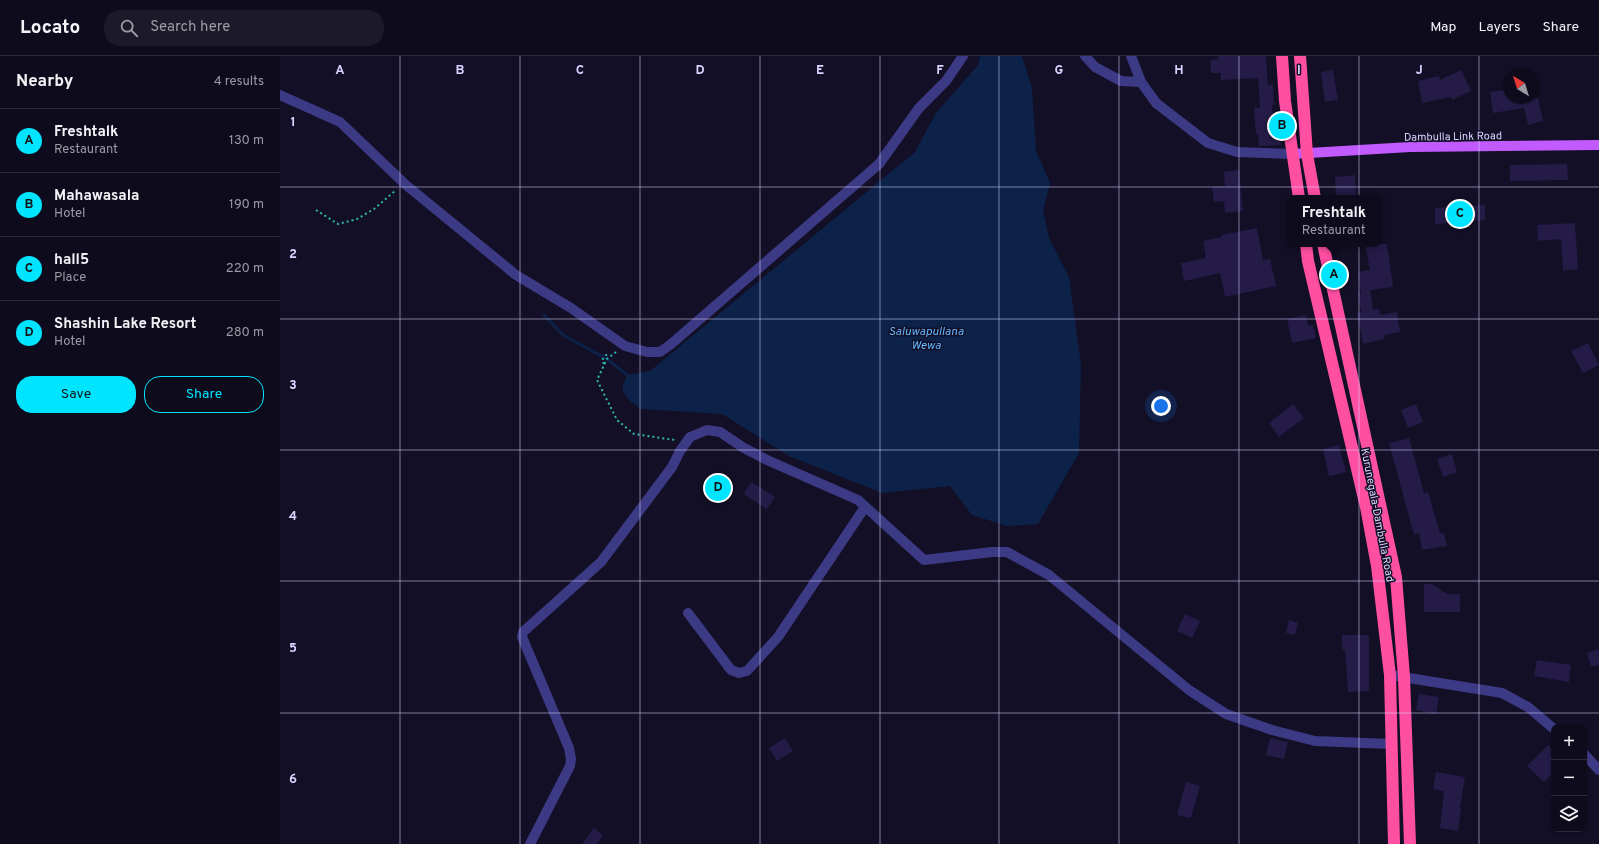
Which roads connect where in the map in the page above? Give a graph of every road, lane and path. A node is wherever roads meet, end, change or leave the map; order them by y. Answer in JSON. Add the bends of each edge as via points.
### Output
{"nodes":[{"id":1,"x":963,"y":56,"type":"edge"},
{"id":2,"x":1086,"y":56,"type":"edge"},
{"id":3,"x":1130,"y":56,"type":"edge"},
{"id":4,"x":1282,"y":56,"type":"edge"},
{"id":5,"x":1300,"y":56,"type":"edge"},
{"id":6,"x":1141,"y":82,"type":"junction"},
{"id":7,"x":280,"y":95,"type":"edge"},
{"id":8,"x":1599,"y":146,"type":"edge"},
{"id":9,"x":1292,"y":154,"type":"junction"},
{"id":10,"x":1307,"y":154,"type":"junction"},
{"id":11,"x":406,"y":185,"type":"junction"},
{"id":12,"x":1299,"y":195,"type":"edge"},
{"id":13,"x":1314,"y":195,"type":"edge"},
{"id":14,"x":316,"y":210,"type":"dead end"},
{"id":15,"x":1306,"y":247,"type":"edge"},
{"id":16,"x":1324,"y":247,"type":"edge"},
{"id":17,"x":625,"y":346,"type":"junction"},
{"id":18,"x":690,"y":437,"type":"junction"},
{"id":19,"x":865,"y":506,"type":"junction"},
{"id":20,"x":688,"y":613,"type":"dead end"},
{"id":21,"x":1390,"y":675,"type":"junction"},
{"id":22,"x":1404,"y":677,"type":"junction"},
{"id":23,"x":1551,"y":726,"type":"edge"},
{"id":24,"x":1392,"y":744,"type":"junction"},
{"id":25,"x":1587,"y":757,"type":"edge"},
{"id":26,"x":1599,"y":770,"type":"edge"},
{"id":27,"x":530,"y":844,"type":"edge"},
{"id":28,"x":1394,"y":844,"type":"edge"},
{"id":29,"x":1410,"y":844,"type":"edge"}],
"edges":[{"from":1,"to":17,"type":"street","via":[[946,81],[919,108],[879,164],[670,345],[660,352],[647,352]]},
{"from":2,"to":6,"type":"street","via":[[1096,67],[1121,82]]},
{"from":3,"to":6,"type":"street"},
{"from":4,"to":9,"type":"highway","via":[[1284,101]]},
{"from":5,"to":10,"type":"highway"},
{"from":6,"to":9,"type":"street","via":[[1156,103],[1208,143],[1237,152]]},
{"from":7,"to":11,"type":"street","via":[[340,122]]},
{"from":8,"to":10,"type":"main road","name":"Dambulla Link Road","via":[[1410,147]]},
{"from":9,"to":10,"type":"main road","name":"Dambulla Link Road"},
{"from":9,"to":12,"type":"highway"},
{"from":10,"to":13,"type":"highway"},
{"from":11,"to":14,"type":"path","via":[[357,219],[338,224]]},
{"from":11,"to":17,"type":"street","via":[[516,274]]},
{"from":15,"to":21,"type":"highway","name":"Kurunegala-Dambulla Road","via":[[1366,507],[1377,566]]},
{"from":16,"to":22,"type":"highway","name":"Kurunegala-Dambulla Road","via":[[1396,576]]},
{"from":17,"to":18,"type":"path","via":[[612,355],[606,355],[602,360],[604,364],[597,380],[617,420],[634,434],[677,440]]},
{"from":18,"to":19,"type":"street","via":[[707,430],[720,432],[744,448],[858,500]]},
{"from":18,"to":27,"type":"street","via":[[672,467],[600,562],[523,632],[522,637],[569,748],[571,759],[570,766]]},
{"from":19,"to":20,"type":"street","via":[[778,637],[748,670],[739,673],[731,670]]},
{"from":19,"to":24,"type":"street","via":[[924,560],[1007,552],[1049,575],[1189,690],[1226,714],[1272,730],[1316,741]]},
{"from":21,"to":22,"type":"street"},
{"from":21,"to":24,"type":"highway","name":"Kurunegala-Dambulla Road"},
{"from":22,"to":23,"type":"street","via":[[1502,693],[1528,707]]},
{"from":22,"to":29,"type":"highway","name":"Kurunegala-Dambulla Road"},
{"from":24,"to":28,"type":"highway","name":"Kurunegala-Dambulla Road"},
{"from":25,"to":26,"type":"street"}]}
